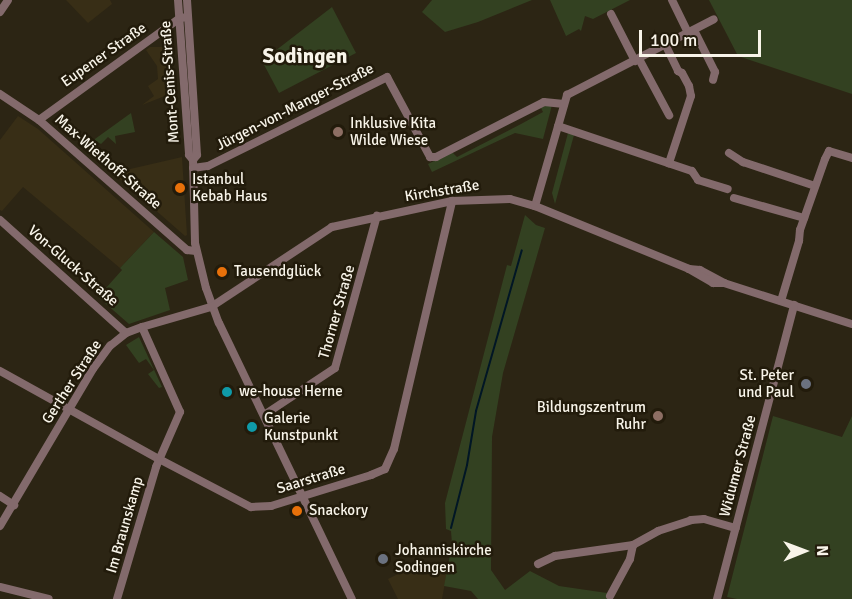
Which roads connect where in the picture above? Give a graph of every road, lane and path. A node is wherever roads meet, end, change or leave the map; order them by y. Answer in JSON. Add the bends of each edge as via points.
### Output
{"nodes":[{"id":1,"x":8,"y":0,"type":"edge"},
{"id":2,"x":178,"y":0,"type":"edge"},
{"id":3,"x":187,"y":0,"type":"edge"},
{"id":4,"x":672,"y":0,"type":"edge"},
{"id":5,"x":0,"y":12,"type":"edge"},
{"id":6,"x":610,"y":14,"type":"dead end"},
{"id":7,"x":184,"y":18,"type":"junction"},
{"id":8,"x":714,"y":19,"type":"dead end"},
{"id":9,"x":691,"y":31,"type":"junction"},
{"id":10,"x":666,"y":46,"type":"junction"},
{"id":11,"x":637,"y":60,"type":"junction"},
{"id":12,"x":713,"y":80,"type":"dead end"},
{"id":13,"x":0,"y":94,"type":"edge"},
{"id":14,"x":564,"y":104,"type":"junction"},
{"id":15,"x":669,"y":115,"type":"dead end"},
{"id":16,"x":39,"y":120,"type":"junction"},
{"id":17,"x":558,"y":126,"type":"junction"},
{"id":18,"x":729,"y":153,"type":"dead end"},
{"id":19,"x":852,"y":158,"type":"edge"},
{"id":20,"x":669,"y":163,"type":"junction"},
{"id":21,"x":193,"y":164,"type":"junction"},
{"id":22,"x":815,"y":186,"type":"junction"},
{"id":23,"x":728,"y":189,"type":"dead end"},
{"id":24,"x":734,"y":198,"type":"dead end"},
{"id":25,"x":452,"y":201,"type":"junction"},
{"id":26,"x":535,"y":206,"type":"junction"},
{"id":27,"x":377,"y":216,"type":"junction"},
{"id":28,"x":804,"y":218,"type":"junction"},
{"id":29,"x":0,"y":220,"type":"edge"},
{"id":30,"x":196,"y":251,"type":"junction"},
{"id":31,"x":781,"y":301,"type":"junction"},
{"id":32,"x":794,"y":305,"type":"junction"},
{"id":33,"x":211,"y":306,"type":"junction"},
{"id":34,"x":852,"y":324,"type":"edge"},
{"id":35,"x":142,"y":327,"type":"junction"},
{"id":36,"x":126,"y":333,"type":"junction"},
{"id":37,"x":0,"y":371,"type":"edge"},
{"id":38,"x":69,"y":410,"type":"junction"},
{"id":39,"x":264,"y":415,"type":"junction"},
{"id":40,"x":159,"y":459,"type":"junction"},
{"id":41,"x":302,"y":494,"type":"junction"},
{"id":42,"x":0,"y":496,"type":"edge"},
{"id":43,"x":14,"y":505,"type":"junction"},
{"id":44,"x":0,"y":526,"type":"edge"},
{"id":45,"x":736,"y":528,"type":"junction"},
{"id":46,"x":633,"y":545,"type":"junction"},
{"id":47,"x":538,"y":564,"type":"dead end"},
{"id":48,"x":0,"y":587,"type":"edge"},
{"id":49,"x":610,"y":596,"type":"dead end"},
{"id":50,"x":49,"y":599,"type":"edge"},
{"id":51,"x":117,"y":599,"type":"edge"},
{"id":52,"x":352,"y":599,"type":"edge"},
{"id":53,"x":717,"y":599,"type":"edge"}],
"edges":[{"from":1,"to":5,"type":"street"},
{"from":2,"to":7,"type":"street","name":"Mont-Cenis-Straße"},
{"from":3,"to":7,"type":"street","name":"Mont-Cenis-Straße"},
{"from":4,"to":9,"type":"street"},
{"from":6,"to":11,"type":"street"},
{"from":7,"to":16,"type":"street","name":"Eupener Straße"},
{"from":7,"to":21,"type":"street","name":"Mont-Cenis-Straße","via":[[189,155]]},
{"from":8,"to":9,"type":"street"},
{"from":9,"to":10,"type":"street"},
{"from":9,"to":12,"type":"street","via":[[716,72]]},
{"from":10,"to":11,"type":"street"},
{"from":10,"to":20,"type":"street","via":[[691,96]]},
{"from":11,"to":14,"type":"street","via":[[567,94]]},
{"from":11,"to":15,"type":"street"},
{"from":13,"to":16,"type":"street","name":"Max-Wiethoff-Straße"},
{"from":14,"to":17,"type":"street"},
{"from":14,"to":21,"type":"street","name":"Jürgen-von-Manger-Straße","via":[[544,102],[430,157],[387,77],[208,166]]},
{"from":16,"to":30,"type":"street","name":"Max-Wiethoff-Straße","via":[[187,250]]},
{"from":17,"to":20,"type":"street"},
{"from":17,"to":26,"type":"street"},
{"from":18,"to":22,"type":"street","via":[[743,162]]},
{"from":19,"to":22,"type":"street","via":[[830,151]]},
{"from":20,"to":23,"type":"street","via":[[692,171],[698,180]]},
{"from":21,"to":30,"type":"street","name":"Mont-Cenis-Straße"},
{"from":22,"to":28,"type":"street"},
{"from":24,"to":28,"type":"street"},
{"from":25,"to":26,"type":"street","name":"Kirchstraße","via":[[502,198]]},
{"from":25,"to":27,"type":"street","name":"Kirchstraße"},
{"from":25,"to":41,"type":"street","name":"Saarstraße","via":[[388,464],[371,475]]},
{"from":26,"to":31,"type":"street","name":"Kirchstraße","via":[[724,283]]},
{"from":27,"to":33,"type":"street","name":"Kirchstraße","via":[[332,227]]},
{"from":27,"to":39,"type":"street","name":"Thorner Straße","via":[[335,368]]},
{"from":28,"to":31,"type":"street"},
{"from":29,"to":36,"type":"street","name":"Von-Gluck-Straße"},
{"from":30,"to":33,"type":"street","name":"Mont-Cenis-Straße"},
{"from":31,"to":32,"type":"street","name":"Kirchstraße"},
{"from":32,"to":34,"type":"street","name":"Kirchstraße"},
{"from":32,"to":45,"type":"street","name":"Widumer Straße"},
{"from":33,"to":35,"type":"street","name":"Gerther Straße"},
{"from":33,"to":39,"type":"street","name":"Mont-Cenis-Straße"},
{"from":35,"to":36,"type":"street","name":"Gerther Straße"},
{"from":35,"to":40,"type":"street","name":"Im Braunskamp","via":[[180,412]]},
{"from":36,"to":38,"type":"street","name":"Gerther Straße","via":[[110,346]]},
{"from":37,"to":38,"type":"street","name":"Saarstraße"},
{"from":38,"to":40,"type":"street","name":"Saarstraße"},
{"from":38,"to":43,"type":"street","name":"Gerther Straße"},
{"from":39,"to":41,"type":"street","name":"Mont-Cenis-Straße"},
{"from":40,"to":41,"type":"street","name":"Saarstraße","via":[[251,507],[271,506]]},
{"from":40,"to":51,"type":"street","name":"Im Braunskamp"},
{"from":41,"to":52,"type":"street","name":"Mont-Cenis-Straße"},
{"from":42,"to":43,"type":"street"},
{"from":43,"to":44,"type":"street","name":"Gerther Straße"},
{"from":45,"to":46,"type":"street","via":[[704,519],[691,520]]},
{"from":45,"to":53,"type":"street","name":"Widumer Straße"},
{"from":46,"to":47,"type":"street","via":[[555,556]]},
{"from":46,"to":49,"type":"street","via":[[630,560]]},
{"from":48,"to":50,"type":"street"}]}
